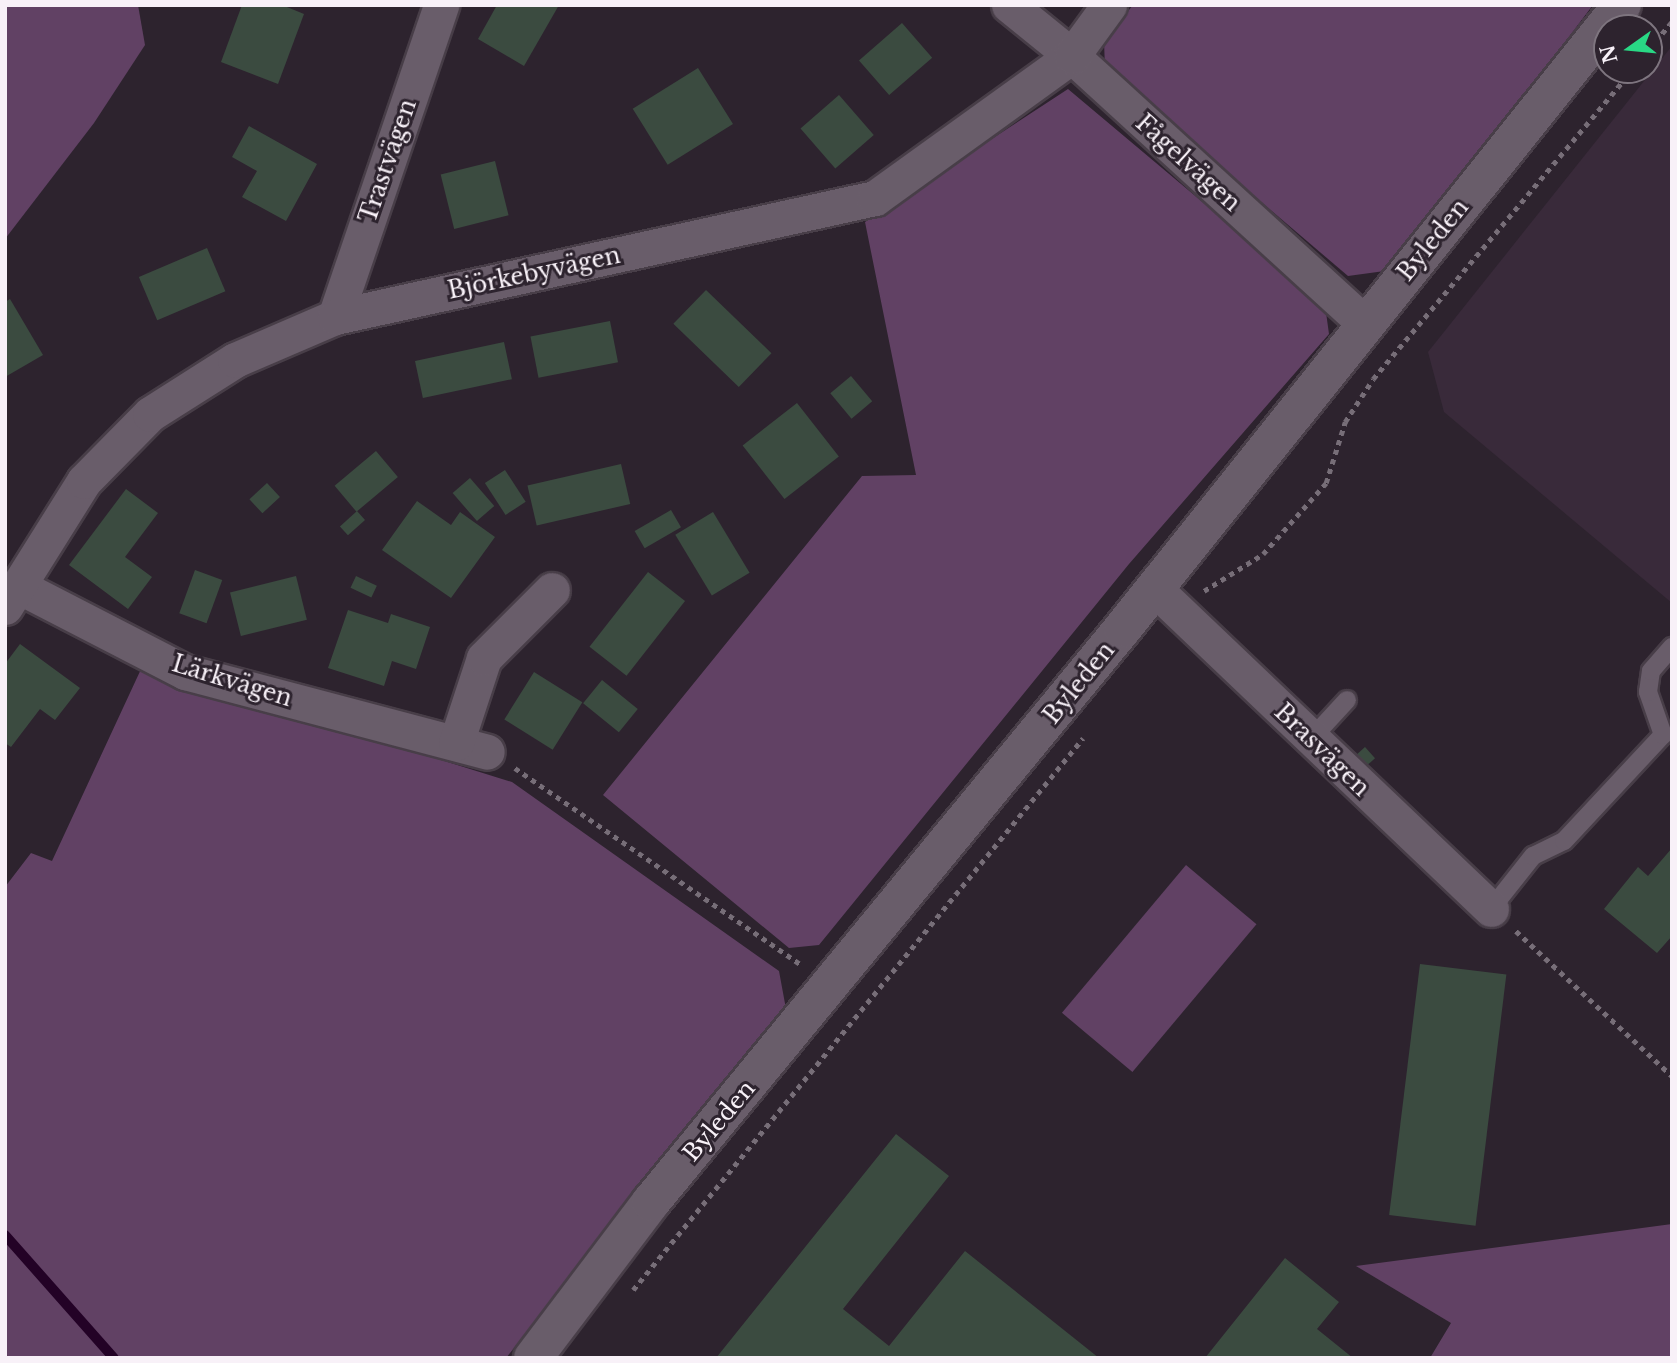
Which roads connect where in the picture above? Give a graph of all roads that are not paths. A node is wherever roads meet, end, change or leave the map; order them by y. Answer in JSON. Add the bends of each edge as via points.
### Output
{"nodes":[{"id":1,"x":440,"y":5,"type":"edge"},
{"id":2,"x":1009,"y":5,"type":"edge"},
{"id":3,"x":1110,"y":5,"type":"edge"},
{"id":4,"x":1622,"y":5,"type":"edge"},
{"id":5,"x":1072,"y":56,"type":"junction"},
{"id":6,"x":335,"y":317,"type":"junction"},
{"id":7,"x":1365,"y":324,"type":"junction"},
{"id":8,"x":1155,"y":589,"type":"junction"},
{"id":9,"x":552,"y":590,"type":"dead end"},
{"id":10,"x":13,"y":597,"type":"edge"},
{"id":11,"x":1672,"y":648,"type":"edge"},
{"id":12,"x":1347,"y":701,"type":"dead end"},
{"id":13,"x":1311,"y":739,"type":"junction"},
{"id":14,"x":1491,"y":909,"type":"joint"},
{"id":15,"x":533,"y":1358,"type":"edge"}],
"edges":[{"from":1,"to":6,"type":"street","name":"Trastvägen"},
{"from":2,"to":5,"type":"street","name":"Fågelvägen"},
{"from":3,"to":5,"type":"street","name":"Björkebyvägen"},
{"from":4,"to":7,"type":"street","name":"Byleden"},
{"from":5,"to":6,"type":"street","name":"Björkebyvägen","via":[[875,198]]},
{"from":5,"to":7,"type":"street","name":"Fågelvägen"},
{"from":6,"to":10,"type":"street","name":"Björkebyvägen","via":[[235,360],[150,414],[84,481]]},
{"from":7,"to":8,"type":"street","name":"Byleden"},
{"from":8,"to":13,"type":"street","name":"Brasvägen"},
{"from":8,"to":15,"type":"street","name":"Byleden","via":[[651,1202]]},
{"from":9,"to":10,"type":"street","name":"Lärkvägen","via":[[484,658],[472,747],[185,671]]},
{"from":11,"to":14,"type":"lane","via":[[1651,671],[1648,692],[1662,735],[1564,841],[1533,856]]},
{"from":12,"to":13,"type":"lane"},
{"from":13,"to":14,"type":"street","name":"Brasvägen"}]}
